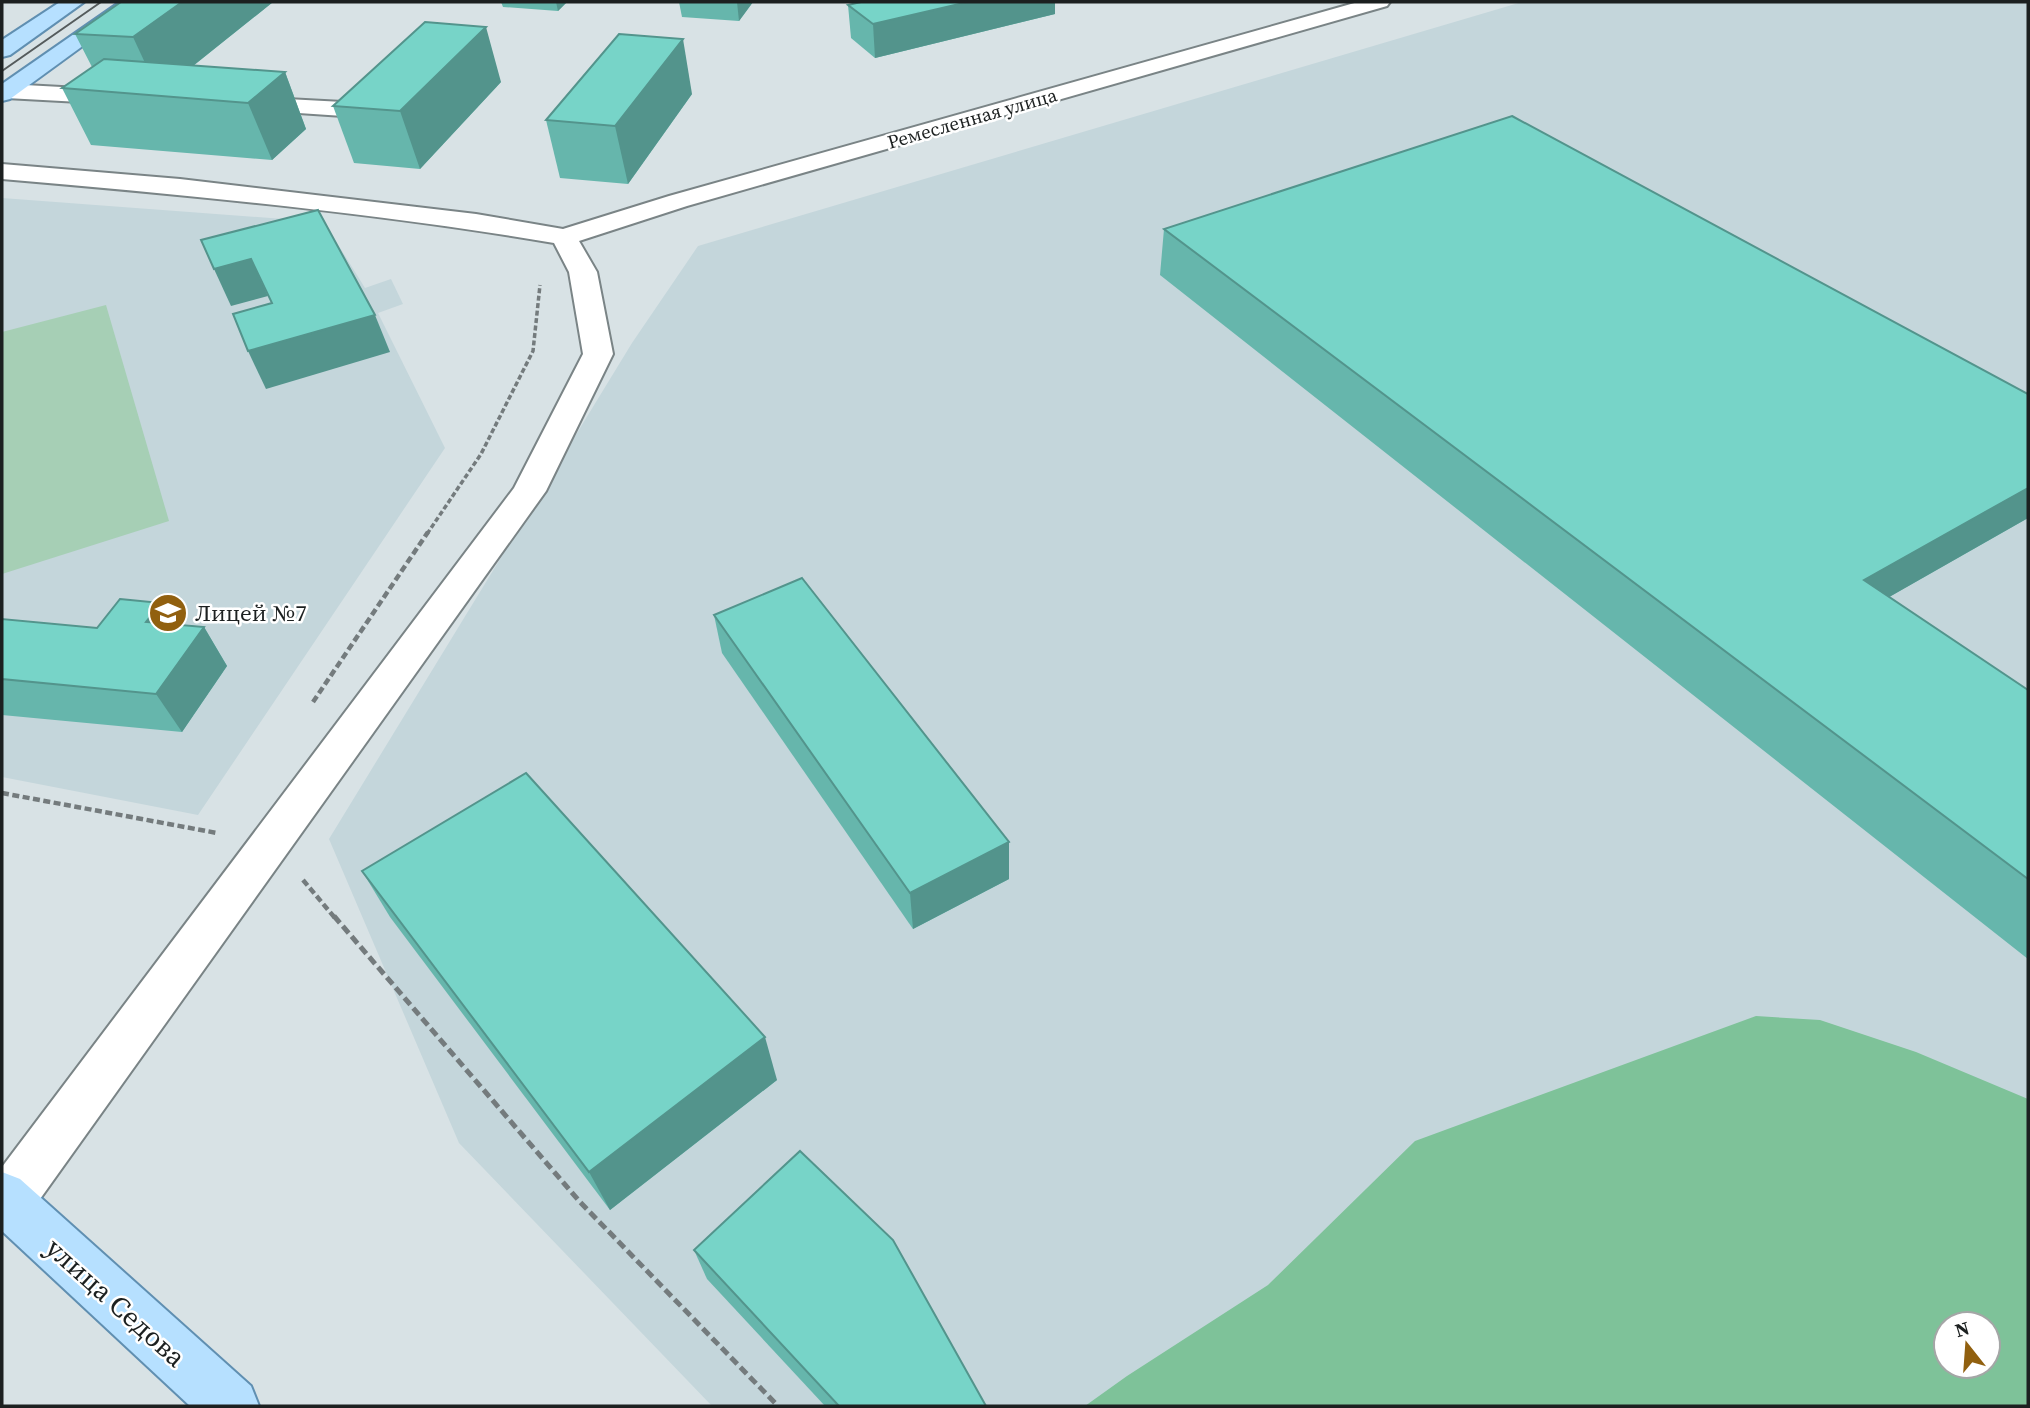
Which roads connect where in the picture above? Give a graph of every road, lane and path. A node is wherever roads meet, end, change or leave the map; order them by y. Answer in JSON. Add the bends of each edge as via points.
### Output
{"nodes":[{"id":1,"x":74,"y":2,"type":"edge"},
{"id":2,"x":133,"y":2,"type":"edge"},
{"id":3,"x":1380,"y":2,"type":"edge"},
{"id":4,"x":2,"y":50,"type":"edge"},
{"id":5,"x":4,"y":93,"type":"edge"},
{"id":6,"x":143,"y":99,"type":"edge"},
{"id":7,"x":223,"y":103,"type":"edge"},
{"id":8,"x":343,"y":109,"type":"edge"},
{"id":9,"x":2,"y":171,"type":"edge"},
{"id":10,"x":564,"y":237,"type":"junction"},
{"id":11,"x":309,"y":707,"type":"dead end"},
{"id":12,"x":2,"y":793,"type":"edge"},
{"id":13,"x":271,"y":843,"type":"junction"},
{"id":14,"x":5,"y":1200,"type":"edge"},
{"id":15,"x":231,"y":1406,"type":"edge"},
{"id":16,"x":778,"y":1406,"type":"edge"}],
"edges":[{"from":1,"to":4,"type":"main road"},
{"from":2,"to":5,"type":"main road"},
{"from":3,"to":10,"type":"street","name":"Ремесленная улица"},
{"from":5,"to":6,"type":"street"},
{"from":7,"to":8,"type":"street"},
{"from":9,"to":10,"type":"street","via":[[180,187],[476,222]]},
{"from":10,"to":11,"type":"path","via":[[543,264],[533,351],[481,454]]},
{"from":10,"to":13,"type":"street","via":[[583,272],[598,354],[529,491]]},
{"from":12,"to":13,"type":"path"},
{"from":13,"to":14,"type":"street"},
{"from":13,"to":16,"type":"path","via":[[580,1202]]},
{"from":14,"to":15,"type":"main road","name":"улица Седова"}]}
